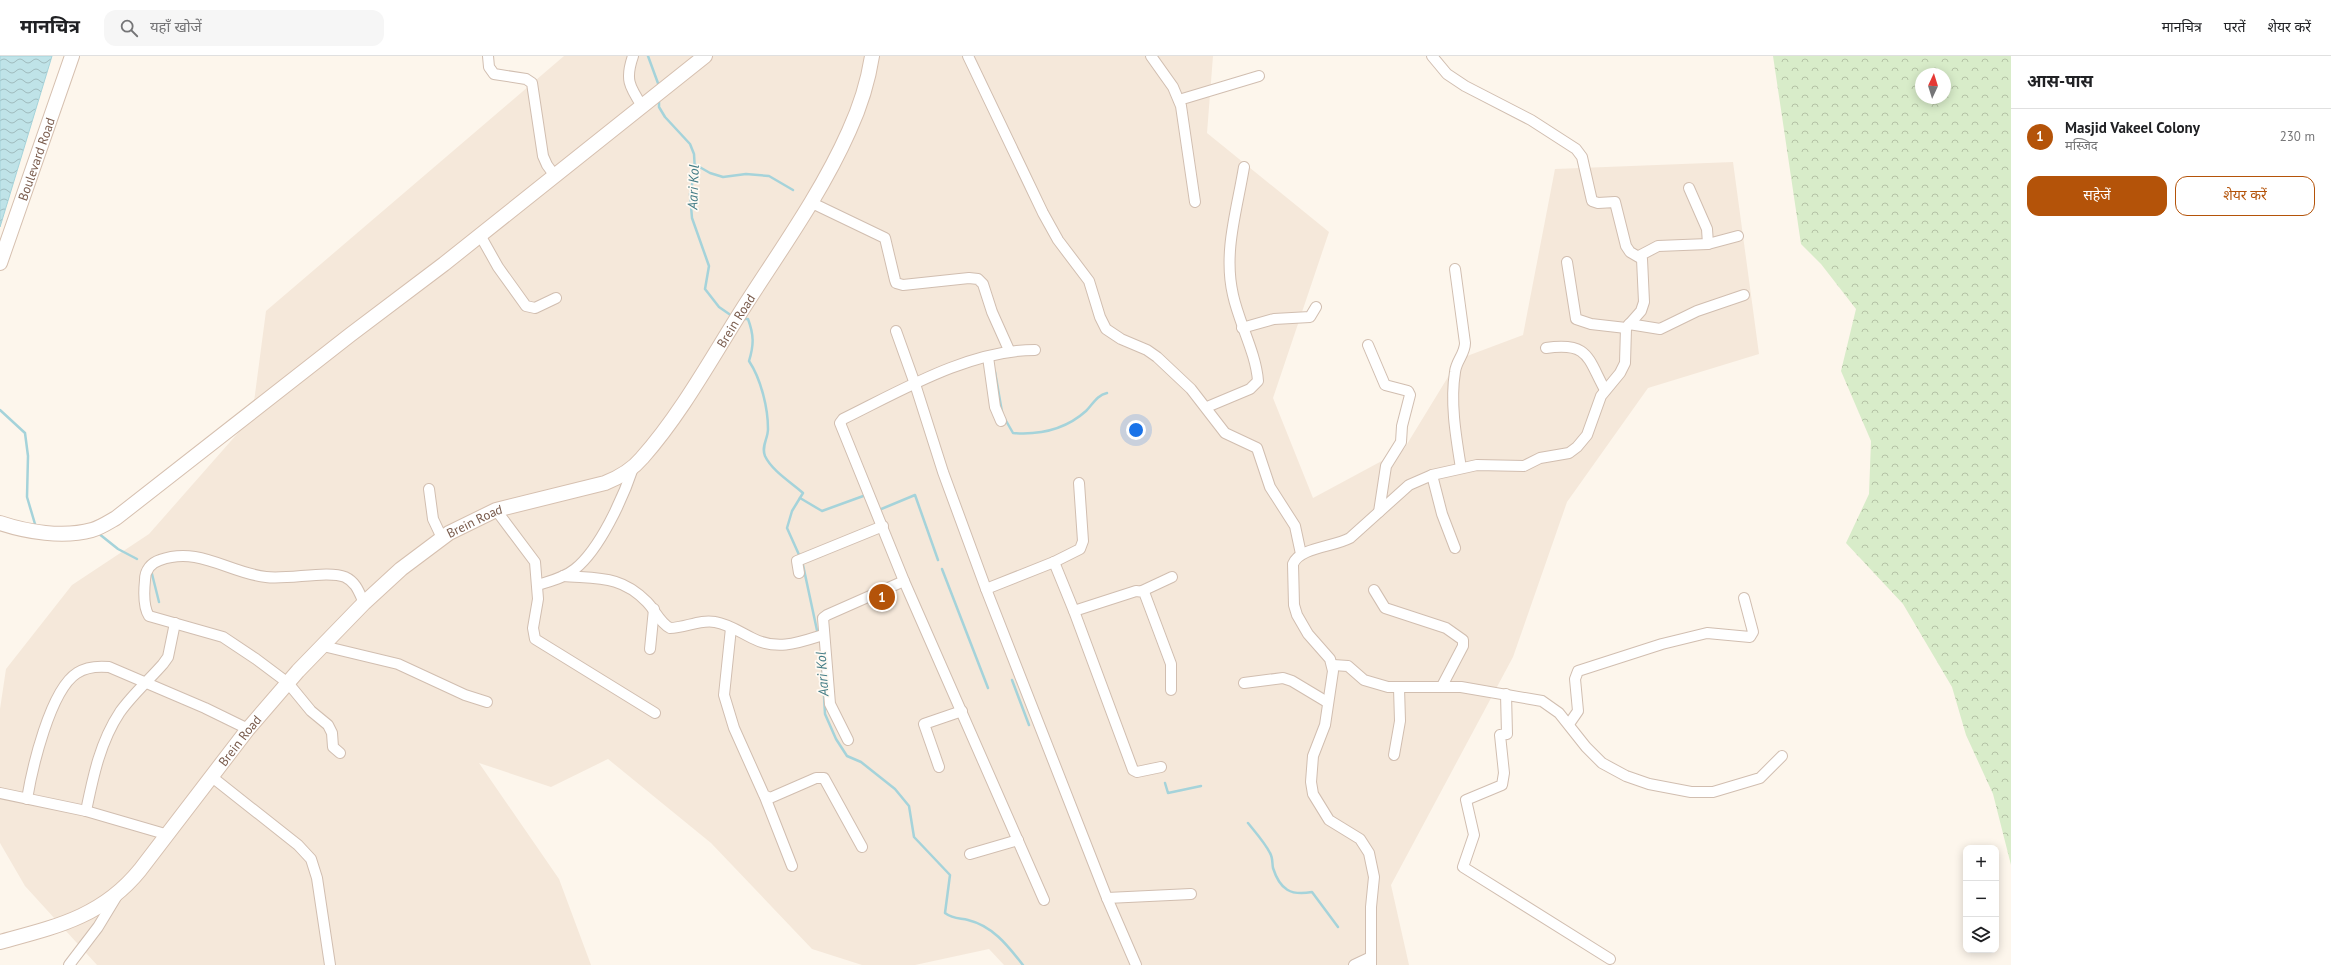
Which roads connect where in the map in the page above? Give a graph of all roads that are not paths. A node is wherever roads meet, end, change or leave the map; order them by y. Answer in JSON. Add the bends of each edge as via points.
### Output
{"nodes":[{"id":1,"x":72,"y":56,"type":"edge"},
{"id":2,"x":488,"y":56,"type":"edge"},
{"id":3,"x":633,"y":56,"type":"edge"},
{"id":4,"x":705,"y":56,"type":"edge"},
{"id":5,"x":872,"y":56,"type":"edge"},
{"id":6,"x":968,"y":56,"type":"edge"},
{"id":7,"x":1150,"y":56,"type":"edge"},
{"id":8,"x":1432,"y":56,"type":"edge"},
{"id":9,"x":1259,"y":76,"type":"dead end"},
{"id":10,"x":1179,"y":100,"type":"junction"},
{"id":11,"x":642,"y":106,"type":"junction"},
{"id":12,"x":1244,"y":168,"type":"dead end"},
{"id":13,"x":555,"y":176,"type":"junction"},
{"id":14,"x":1689,"y":188,"type":"dead end"},
{"id":15,"x":810,"y":202,"type":"junction"},
{"id":16,"x":1195,"y":202,"type":"dead end"},
{"id":17,"x":480,"y":235,"type":"junction"},
{"id":18,"x":1738,"y":236,"type":"dead end"},
{"id":19,"x":1708,"y":244,"type":"junction"},
{"id":20,"x":1639,"y":256,"type":"junction"},
{"id":21,"x":1567,"y":262,"type":"dead end"},
{"id":22,"x":0,"y":263,"type":"edge"},
{"id":23,"x":1455,"y":270,"type":"dead end"},
{"id":24,"x":1744,"y":295,"type":"dead end"},
{"id":25,"x":556,"y":298,"type":"dead end"},
{"id":26,"x":1316,"y":307,"type":"dead end"},
{"id":27,"x":1627,"y":326,"type":"junction"},
{"id":28,"x":1242,"y":328,"type":"junction"},
{"id":29,"x":896,"y":331,"type":"dead end"},
{"id":30,"x":1368,"y":345,"type":"dead end"},
{"id":31,"x":1546,"y":348,"type":"dead end"},
{"id":32,"x":1009,"y":350,"type":"junction"},
{"id":33,"x":1035,"y":350,"type":"dead end"},
{"id":34,"x":988,"y":357,"type":"junction"},
{"id":35,"x":915,"y":384,"type":"junction"},
{"id":36,"x":1606,"y":390,"type":"junction"},
{"id":37,"x":1207,"y":407,"type":"junction"},
{"id":38,"x":1001,"y":421,"type":"dead end"},
{"id":39,"x":633,"y":468,"type":"junction"},
{"id":40,"x":1461,"y":468,"type":"junction"},
{"id":41,"x":1432,"y":475,"type":"junction"},
{"id":42,"x":1080,"y":483,"type":"dead end"},
{"id":43,"x":428,"y":489,"type":"dead end"},
{"id":44,"x":496,"y":510,"type":"junction"},
{"id":45,"x":1379,"y":512,"type":"junction"},
{"id":46,"x":0,"y":523,"type":"edge"},
{"id":47,"x":883,"y":526,"type":"junction"},
{"id":48,"x":442,"y":538,"type":"junction"},
{"id":49,"x":1455,"y":548,"type":"dead end"},
{"id":50,"x":1301,"y":554,"type":"junction"},
{"id":51,"x":1054,"y":562,"type":"junction"},
{"id":52,"x":799,"y":573,"type":"dead end"},
{"id":53,"x":563,"y":576,"type":"junction"},
{"id":54,"x":1172,"y":577,"type":"dead end"},
{"id":55,"x":904,"y":581,"type":"junction"},
{"id":56,"x":538,"y":585,"type":"junction"},
{"id":57,"x":986,"y":589,"type":"junction"},
{"id":58,"x":1374,"y":590,"type":"dead end"},
{"id":59,"x":1142,"y":591,"type":"junction"},
{"id":60,"x":1744,"y":598,"type":"dead end"},
{"id":61,"x":364,"y":603,"type":"junction"},
{"id":62,"x":654,"y":609,"type":"junction"},
{"id":63,"x":1074,"y":611,"type":"junction"},
{"id":64,"x":175,"y":623,"type":"junction"},
{"id":65,"x":731,"y":628,"type":"junction"},
{"id":66,"x":823,"y":635,"type":"junction"},
{"id":67,"x":323,"y":646,"type":"junction"},
{"id":68,"x":650,"y":649,"type":"dead end"},
{"id":69,"x":1333,"y":665,"type":"junction"},
{"id":70,"x":288,"y":683,"type":"junction"},
{"id":71,"x":1244,"y":683,"type":"dead end"},
{"id":72,"x":145,"y":684,"type":"junction"},
{"id":73,"x":1442,"y":686,"type":"junction"},
{"id":74,"x":1399,"y":688,"type":"junction"},
{"id":75,"x":1171,"y":690,"type":"dead end"},
{"id":76,"x":1506,"y":694,"type":"junction"},
{"id":77,"x":487,"y":702,"type":"dead end"},
{"id":78,"x":1327,"y":702,"type":"junction"},
{"id":79,"x":962,"y":711,"type":"junction"},
{"id":80,"x":655,"y":713,"type":"dead end"},
{"id":81,"x":1569,"y":724,"type":"junction"},
{"id":82,"x":248,"y":729,"type":"junction"},
{"id":83,"x":848,"y":740,"type":"dead end"},
{"id":84,"x":340,"y":753,"type":"dead end"},
{"id":85,"x":1394,"y":755,"type":"dead end"},
{"id":86,"x":1782,"y":756,"type":"dead end"},
{"id":87,"x":939,"y":767,"type":"dead end"},
{"id":88,"x":1161,"y":767,"type":"dead end"},
{"id":89,"x":212,"y":777,"type":"junction"},
{"id":90,"x":0,"y":793,"type":"edge"},
{"id":91,"x":766,"y":797,"type":"junction"},
{"id":92,"x":27,"y":799,"type":"junction"},
{"id":93,"x":86,"y":811,"type":"junction"},
{"id":94,"x":165,"y":834,"type":"junction"},
{"id":95,"x":1018,"y":840,"type":"junction"},
{"id":96,"x":862,"y":847,"type":"dead end"},
{"id":97,"x":970,"y":854,"type":"dead end"},
{"id":98,"x":792,"y":866,"type":"dead end"},
{"id":99,"x":122,"y":888,"type":"junction"},
{"id":100,"x":1191,"y":894,"type":"dead end"},
{"id":101,"x":1107,"y":898,"type":"junction"},
{"id":102,"x":1044,"y":900,"type":"dead end"},
{"id":103,"x":0,"y":942,"type":"edge"},
{"id":104,"x":1610,"y":959,"type":"dead end"},
{"id":105,"x":1371,"y":961,"type":"edge"},
{"id":106,"x":70,"y":965,"type":"edge"},
{"id":107,"x":330,"y":965,"type":"edge"},
{"id":108,"x":1136,"y":965,"type":"edge"},
{"id":109,"x":1354,"y":965,"type":"edge"}],
"edges":[{"from":1,"to":22,"type":"street","name":"Boulevard Road"},
{"from":2,"to":13,"type":"street","via":[[489,67],[494,74],[526,79],[532,83],[543,156]]},
{"from":3,"to":11,"type":"street","via":[[628,71],[630,88]]},
{"from":4,"to":11,"type":"street"},
{"from":5,"to":15,"type":"street","name":"Brein Road","via":[[867,82],[848,133]]},
{"from":6,"to":37,"type":"street","via":[[1051,227],[1089,281],[1104,326],[1115,336],[1157,357]]},
{"from":7,"to":10,"type":"street"},
{"from":8,"to":20,"type":"street","via":[[1447,74],[1464,86],[1531,120],[1578,152],[1592,201],[1615,202],[1626,246],[1630,252]]},
{"from":9,"to":10,"type":"street"},
{"from":10,"to":16,"type":"street","via":[[1183,112]]},
{"from":11,"to":13,"type":"street"},
{"from":12,"to":28,"type":"street","via":[[1229,255],[1233,296]]},
{"from":13,"to":17,"type":"street"},
{"from":14,"to":19,"type":"street","via":[[1707,229]]},
{"from":15,"to":32,"type":"street","via":[[885,238],[898,284],[978,279],[983,284]]},
{"from":15,"to":39,"type":"street","name":"Brein Road","via":[[679,408]]},
{"from":17,"to":25,"type":"street","via":[[498,267],[526,306],[535,308]]},
{"from":17,"to":46,"type":"street","via":[[116,518],[92,530],[76,532],[36,532]]},
{"from":18,"to":19,"type":"street"},
{"from":19,"to":20,"type":"street","via":[[1658,246]]},
{"from":20,"to":27,"type":"street","via":[[1642,261],[1644,302],[1641,311]]},
{"from":21,"to":27,"type":"street","via":[[1576,318],[1591,324]]},
{"from":23,"to":40,"type":"street","via":[[1465,343],[1464,352],[1455,371],[1454,382],[1454,422]]},
{"from":24,"to":27,"type":"street","via":[[1697,311],[1660,329]]},
{"from":26,"to":28,"type":"street","via":[[1310,317],[1274,319]]},
{"from":27,"to":36,"type":"street","via":[[1625,363]]},
{"from":28,"to":37,"type":"street","via":[[1257,377],[1256,384]]},
{"from":29,"to":35,"type":"street"},
{"from":30,"to":45,"type":"street","via":[[1385,385],[1408,390],[1410,395],[1402,426],[1402,439],[1386,466]]},
{"from":31,"to":36,"type":"street","via":[[1570,346],[1579,349],[1588,358]]},
{"from":32,"to":33,"type":"street"},
{"from":32,"to":34,"type":"street"},
{"from":34,"to":35,"type":"street"},
{"from":34,"to":38,"type":"street","via":[[996,412]]},
{"from":35,"to":47,"type":"street","via":[[843,419],[840,423]]},
{"from":35,"to":57,"type":"street","via":[[943,472]]},
{"from":36,"to":40,"type":"street","via":[[1587,434],[1573,451],[1562,455],[1544,456],[1521,467],[1488,464]]},
{"from":37,"to":50,"type":"street","via":[[1224,433],[1252,444],[1259,451],[1270,487],[1295,526]]},
{"from":39,"to":44,"type":"street","name":"Brein Road","via":[[605,483]]},
{"from":39,"to":53,"type":"street","via":[[615,513],[595,545],[574,569]]},
{"from":40,"to":41,"type":"street"},
{"from":41,"to":45,"type":"street","via":[[1409,485]]},
{"from":41,"to":49,"type":"street","via":[[1442,514]]},
{"from":42,"to":51,"type":"street","via":[[1082,546],[1077,552]]},
{"from":43,"to":48,"type":"street","via":[[433,519]]},
{"from":44,"to":48,"type":"street","name":"Brein Road"},
{"from":44,"to":56,"type":"street","via":[[533,558],[537,568]]},
{"from":45,"to":50,"type":"street","via":[[1340,544]]},
{"from":47,"to":52,"type":"street","via":[[802,559]]},
{"from":47,"to":55,"type":"street"},
{"from":48,"to":61,"type":"street","name":"Brein Road","via":[[401,569]]},
{"from":50,"to":69,"type":"street","via":[[1293,564],[1294,605],[1308,634],[1327,654]]},
{"from":51,"to":57,"type":"street"},
{"from":51,"to":63,"type":"street"},
{"from":53,"to":56,"type":"street"},
{"from":53,"to":62,"type":"street","via":[[621,582],[633,588]]},
{"from":54,"to":59,"type":"street"},
{"from":55,"to":66,"type":"street","via":[[824,616]]},
{"from":55,"to":79,"type":"street"},
{"from":56,"to":80,"type":"street","via":[[537,611],[533,628],[537,642]]},
{"from":57,"to":101,"type":"street"},
{"from":58,"to":73,"type":"street","via":[[1385,608],[1446,628],[1463,640],[1463,646]]},
{"from":59,"to":63,"type":"street"},
{"from":59,"to":75,"type":"street","via":[[1171,664]]},
{"from":60,"to":81,"type":"street","via":[[1753,632],[1750,637],[1700,634],[1578,671],[1575,679],[1578,711]]},
{"from":61,"to":64,"type":"street","via":[[356,585],[342,576],[282,579],[264,577],[201,557],[186,555],[155,561],[149,566],[145,578],[147,612],[153,618]]},
{"from":61,"to":67,"type":"street","name":"Brein Road"},
{"from":62,"to":65,"type":"street","via":[[670,628],[708,621]]},
{"from":62,"to":68,"type":"street"},
{"from":63,"to":88,"type":"street","via":[[1133,770],[1137,772]]},
{"from":64,"to":70,"type":"street","via":[[223,637]]},
{"from":64,"to":72,"type":"street","via":[[168,657]]},
{"from":65,"to":66,"type":"street","via":[[765,644],[776,646]]},
{"from":65,"to":91,"type":"street","via":[[724,695],[734,728]]},
{"from":66,"to":83,"type":"street","via":[[830,704]]},
{"from":67,"to":70,"type":"street","name":"Brein Road"},
{"from":67,"to":77,"type":"street","via":[[398,664],[465,695]]},
{"from":69,"to":74,"type":"street","via":[[1348,666],[1371,683]]},
{"from":69,"to":78,"type":"street"},
{"from":70,"to":82,"type":"street","name":"Brein Road"},
{"from":70,"to":84,"type":"street","via":[[311,711],[330,728],[333,747]]},
{"from":71,"to":78,"type":"street","via":[[1283,678]]},
{"from":72,"to":82,"type":"street","via":[[205,708]]},
{"from":72,"to":92,"type":"street","via":[[119,671],[100,666],[72,677],[57,701],[39,744]]},
{"from":72,"to":93,"type":"street","via":[[120,712],[105,740],[94,770]]},
{"from":73,"to":74,"type":"street"},
{"from":73,"to":76,"type":"street"},
{"from":74,"to":85,"type":"street","via":[[1400,721]]},
{"from":76,"to":81,"type":"street","via":[[1542,701]]},
{"from":76,"to":104,"type":"street","via":[[1507,734],[1500,735],[1504,778],[1502,785],[1497,789],[1466,800],[1474,835],[1463,867]]},
{"from":78,"to":105,"type":"street","via":[[1325,725],[1313,756],[1313,794],[1329,820],[1360,839],[1369,853],[1374,877]]},
{"from":79,"to":87,"type":"street","via":[[924,724]]},
{"from":79,"to":95,"type":"street"},
{"from":81,"to":86,"type":"street","via":[[1586,747],[1610,769],[1642,782],[1691,792],[1713,792],[1760,778]]},
{"from":82,"to":89,"type":"street","name":"Brein Road"},
{"from":89,"to":94,"type":"street","name":"Brein Road"},
{"from":89,"to":107,"type":"street","via":[[298,845],[311,859],[317,878]]},
{"from":90,"to":92,"type":"street"},
{"from":91,"to":96,"type":"street","via":[[816,778],[824,778]]},
{"from":91,"to":98,"type":"street"},
{"from":92,"to":93,"type":"street"},
{"from":93,"to":94,"type":"street"},
{"from":94,"to":99,"type":"street","name":"Brein Road","via":[[140,870]]},
{"from":95,"to":97,"type":"street"},
{"from":95,"to":102,"type":"street"},
{"from":99,"to":103,"type":"street","name":"Brein Road","via":[[72,921]]},
{"from":99,"to":106,"type":"street"},
{"from":100,"to":101,"type":"street"},
{"from":101,"to":108,"type":"street"},
{"from":105,"to":109,"type":"street"}]}
